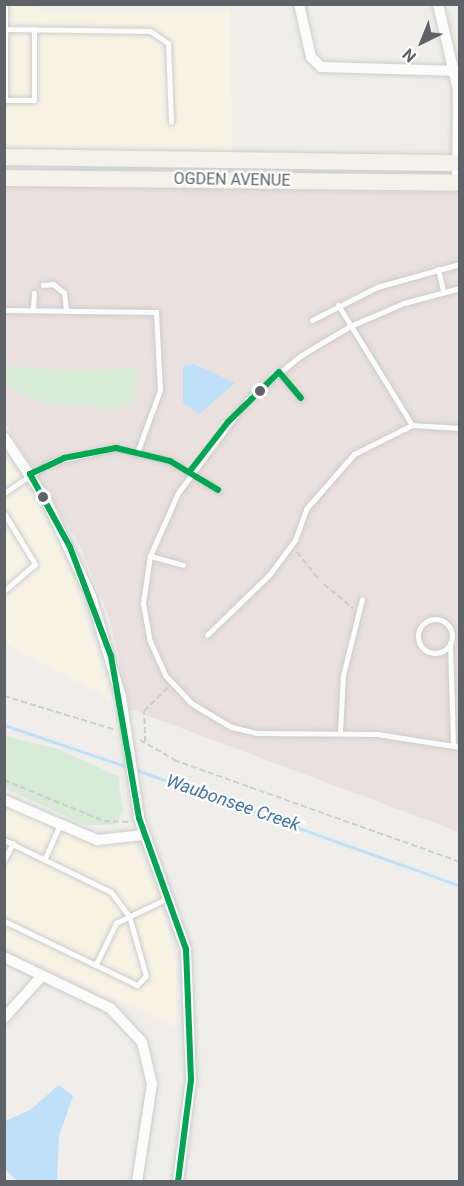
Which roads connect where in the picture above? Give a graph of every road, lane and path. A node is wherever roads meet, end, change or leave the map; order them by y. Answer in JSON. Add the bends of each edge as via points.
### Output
{"nodes":[{"id":1,"x":5,"y":4,"type":"edge"},
{"id":2,"x":299,"y":4,"type":"edge"},
{"id":3,"x":438,"y":4,"type":"edge"},
{"id":4,"x":5,"y":29,"type":"edge"},
{"id":5,"x":34,"y":30,"type":"junction"},
{"id":6,"x":457,"y":71,"type":"edge"},
{"id":7,"x":5,"y":100,"type":"edge"},
{"id":8,"x":171,"y":122,"type":"dead end"},
{"id":9,"x":4,"y":157,"type":"edge"},
{"id":10,"x":458,"y":163,"type":"edge"},
{"id":11,"x":4,"y":178,"type":"edge"},
{"id":12,"x":458,"y":183,"type":"edge"},
{"id":13,"x":459,"y":264,"type":"edge"},
{"id":14,"x":438,"y":269,"type":"junction"},
{"id":15,"x":43,"y":285,"type":"dead end"},
{"id":16,"x":459,"y":288,"type":"edge"},
{"id":17,"x":443,"y":291,"type":"junction"},
{"id":18,"x":34,"y":293,"type":"dead end"},
{"id":19,"x":338,"y":306,"type":"junction"},
{"id":20,"x":4,"y":310,"type":"edge"},
{"id":21,"x":33,"y":310,"type":"junction"},
{"id":22,"x":66,"y":310,"type":"junction"},
{"id":23,"x":312,"y":320,"type":"dead end"},
{"id":24,"x":350,"y":326,"type":"junction"},
{"id":25,"x":279,"y":372,"type":"junction"},
{"id":26,"x":301,"y":398,"type":"dead end"},
{"id":27,"x":412,"y":425,"type":"junction"},
{"id":28,"x":459,"y":428,"type":"edge"},
{"id":29,"x":4,"y":436,"type":"edge"},
{"id":30,"x":138,"y":450,"type":"junction"},
{"id":31,"x":190,"y":471,"type":"junction"},
{"id":32,"x":30,"y":474,"type":"junction"},
{"id":33,"x":218,"y":490,"type":"dead end"},
{"id":34,"x":4,"y":493,"type":"edge"},
{"id":35,"x":4,"y":513,"type":"edge"},
{"id":36,"x":297,"y":552,"type":"dead end"},
{"id":37,"x":150,"y":556,"type":"junction"},
{"id":38,"x":183,"y":565,"type":"dead end"},
{"id":39,"x":319,"y":579,"type":"dead end"},
{"id":40,"x":324,"y":584,"type":"dead end"},
{"id":41,"x":4,"y":591,"type":"edge"},
{"id":42,"x":362,"y":599,"type":"dead end"},
{"id":43,"x":359,"y":610,"type":"junction"},
{"id":44,"x":207,"y":635,"type":"dead end"},
{"id":45,"x":450,"y":643,"type":"junction"},
{"id":46,"x":167,"y":688,"type":"dead end"},
{"id":47,"x":4,"y":696,"type":"edge"},
{"id":48,"x":117,"y":730,"type":"dead end"},
{"id":49,"x":340,"y":732,"type":"junction"},
{"id":50,"x":141,"y":740,"type":"junction"},
{"id":51,"x":145,"y":743,"type":"junction"},
{"id":52,"x":136,"y":746,"type":"junction"},
{"id":53,"x":456,"y":746,"type":"edge"},
{"id":54,"x":4,"y":780,"type":"edge"},
{"id":55,"x":4,"y":800,"type":"edge"},
{"id":56,"x":126,"y":824,"type":"dead end"},
{"id":57,"x":59,"y":826,"type":"junction"},
{"id":58,"x":144,"y":836,"type":"junction"},
{"id":59,"x":4,"y":840,"type":"edge"},
{"id":60,"x":13,"y":843,"type":"junction"},
{"id":61,"x":45,"y":858,"type":"junction"},
{"id":62,"x":4,"y":860,"type":"edge"},
{"id":63,"x":459,"y":862,"type":"edge"},
{"id":64,"x":169,"y":897,"type":"junction"},
{"id":65,"x":129,"y":916,"type":"junction"},
{"id":66,"x":4,"y":921,"type":"edge"},
{"id":67,"x":4,"y":957,"type":"edge"},
{"id":68,"x":96,"y":964,"type":"junction"},
{"id":69,"x":42,"y":976,"type":"junction"},
{"id":70,"x":4,"y":1017,"type":"edge"},
{"id":71,"x":137,"y":1182,"type":"edge"},
{"id":72,"x":177,"y":1182,"type":"edge"}],
"edges":[{"from":1,"to":4,"type":"lane"},
{"from":2,"to":6,"type":"street","via":[[311,57],[321,68]]},
{"from":3,"to":6,"type":"street"},
{"from":4,"to":5,"type":"lane"},
{"from":4,"to":7,"type":"lane"},
{"from":5,"to":7,"type":"lane","via":[[34,100]]},
{"from":5,"to":8,"type":"lane","via":[[150,31],[168,43]]},
{"from":6,"to":10,"type":"street"},
{"from":9,"to":10,"type":"main road","name":"OGDEN AVENUE"},
{"from":10,"to":12,"type":"street"},
{"from":11,"to":12,"type":"main road","name":"OGDEN AVENUE"},
{"from":13,"to":14,"type":"lane"},
{"from":14,"to":17,"type":"lane"},
{"from":14,"to":19,"type":"lane"},
{"from":15,"to":22,"type":"lane","via":[[53,284],[64,293]]},
{"from":16,"to":17,"type":"lane"},
{"from":17,"to":24,"type":"lane"},
{"from":18,"to":21,"type":"lane"},
{"from":19,"to":23,"type":"lane"},
{"from":19,"to":24,"type":"lane"},
{"from":20,"to":21,"type":"lane"},
{"from":21,"to":22,"type":"lane"},
{"from":22,"to":30,"type":"lane","via":[[148,310],[160,319],[160,390]]},
{"from":24,"to":25,"type":"lane"},
{"from":24,"to":27,"type":"lane"},
{"from":25,"to":26,"type":"lane"},
{"from":25,"to":31,"type":"lane","via":[[228,422]]},
{"from":27,"to":28,"type":"lane","via":[[441,422]]},
{"from":27,"to":44,"type":"lane","via":[[354,454],[332,475],[298,522],[295,540],[269,575]]},
{"from":29,"to":32,"type":"street"},
{"from":30,"to":31,"type":"lane"},
{"from":30,"to":32,"type":"lane","via":[[78,454]]},
{"from":31,"to":33,"type":"lane"},
{"from":31,"to":37,"type":"lane"},
{"from":32,"to":34,"type":"lane"},
{"from":32,"to":52,"type":"street","via":[[91,596]]},
{"from":35,"to":41,"type":"lane","via":[[35,564]]},
{"from":36,"to":39,"type":"path"},
{"from":37,"to":38,"type":"lane"},
{"from":37,"to":49,"type":"lane","via":[[143,603],[150,641],[165,675],[191,703],[210,717],[256,733]]},
{"from":40,"to":43,"type":"path","via":[[346,607]]},
{"from":42,"to":43,"type":"lane"},
{"from":43,"to":49,"type":"lane","via":[[343,675]]},
{"from":45,"to":45,"type":"lane","via":[[437,653],[427,651],[419,643],[420,627],[434,619],[445,622]]},
{"from":45,"to":53,"type":"lane"},
{"from":46,"to":51,"type":"path","via":[[144,711]]},
{"from":47,"to":48,"type":"path"},
{"from":49,"to":53,"type":"lane"},
{"from":50,"to":51,"type":"path"},
{"from":50,"to":52,"type":"path"},
{"from":50,"to":52,"type":"path"},
{"from":51,"to":63,"type":"path","via":[[174,760]]},
{"from":52,"to":58,"type":"street","via":[[137,807]]},
{"from":54,"to":56,"type":"path","via":[[104,821]]},
{"from":55,"to":57,"type":"street"},
{"from":57,"to":58,"type":"street","via":[[97,840]]},
{"from":57,"to":61,"type":"lane"},
{"from":58,"to":64,"type":"street"},
{"from":59,"to":60,"type":"lane"},
{"from":60,"to":61,"type":"lane"},
{"from":60,"to":62,"type":"lane"},
{"from":61,"to":65,"type":"lane","via":[[97,881]]},
{"from":64,"to":65,"type":"lane"},
{"from":64,"to":72,"type":"street","via":[[186,949],[192,1016],[191,1080]]},
{"from":65,"to":68,"type":"lane","via":[[116,923]]},
{"from":65,"to":68,"type":"lane","via":[[142,956],[141,983],[136,985]]},
{"from":66,"to":68,"type":"lane"},
{"from":67,"to":69,"type":"street"},
{"from":69,"to":70,"type":"street"},
{"from":69,"to":71,"type":"street","via":[[110,1008],[142,1042],[152,1084]]}]}
